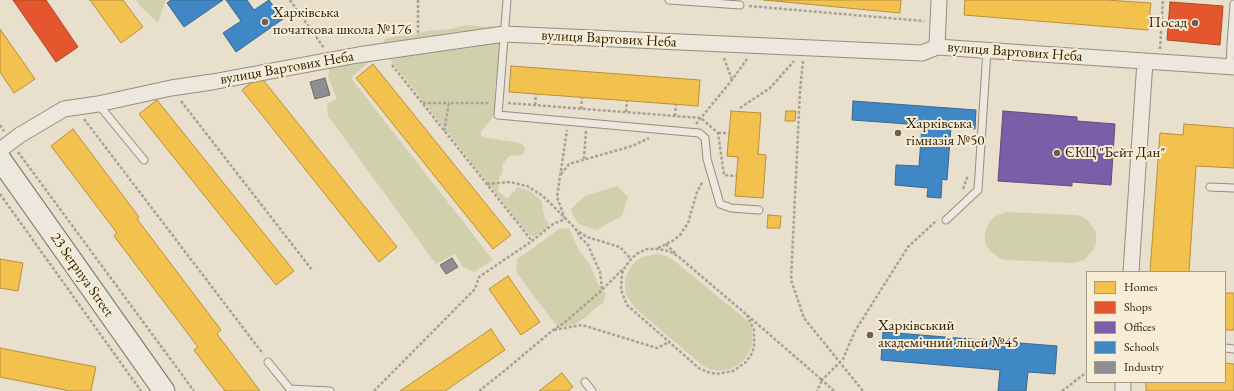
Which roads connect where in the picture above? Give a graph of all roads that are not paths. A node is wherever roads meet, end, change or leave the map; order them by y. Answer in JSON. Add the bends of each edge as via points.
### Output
{"nodes":[{"id":1,"x":507,"y":0,"type":"edge"},
{"id":2,"x":669,"y":0,"type":"edge"},
{"id":3,"x":939,"y":0,"type":"edge"},
{"id":4,"x":1234,"y":4,"type":"edge"},
{"id":5,"x":740,"y":5,"type":"road end"},
{"id":6,"x":504,"y":34,"type":"junction"},
{"id":7,"x":937,"y":46,"type":"junction"},
{"id":8,"x":987,"y":50,"type":"junction"},
{"id":9,"x":1152,"y":62,"type":"junction"},
{"id":10,"x":1232,"y":67,"type":"edge"},
{"id":11,"x":98,"y":104,"type":"junction"},
{"id":12,"x":4,"y":150,"type":"edge"},
{"id":13,"x":144,"y":160,"type":"dead end"},
{"id":14,"x":1210,"y":187,"type":"dead end"},
{"id":15,"x":1234,"y":188,"type":"edge"},
{"id":16,"x":759,"y":210,"type":"dead end"},
{"id":17,"x":943,"y":219,"type":"road end"},
{"id":18,"x":1131,"y":271,"type":"edge"},
{"id":19,"x":268,"y":362,"type":"road end"},
{"id":20,"x":585,"y":382,"type":"dead end"},
{"id":21,"x":164,"y":391,"type":"edge"},
{"id":22,"x":330,"y":391,"type":"edge"},
{"id":23,"x":592,"y":391,"type":"edge"}],
"edges":[{"from":1,"to":6,"type":"lane"},
{"from":2,"to":5,"type":"lane"},
{"from":3,"to":7,"type":"street"},
{"from":4,"to":10,"type":"lane"},
{"from":6,"to":7,"type":"street","name":"вулиця Вартових Неба","via":[[922,53]]},
{"from":6,"to":11,"type":"street","name":"вулиця Вартових Неба","via":[[333,59]]},
{"from":6,"to":16,"type":"lane","via":[[498,115],[699,133],[705,138],[710,172],[720,204],[731,208]]},
{"from":7,"to":8,"type":"street","name":"вулиця Вартових Неба"},
{"from":8,"to":9,"type":"street","name":"вулиця Вартових Неба"},
{"from":8,"to":17,"type":"lane","via":[[978,190]]},
{"from":9,"to":10,"type":"street","name":"вулиця Вартових Неба"},
{"from":9,"to":18,"type":"street"},
{"from":11,"to":12,"type":"street","name":"вулиця Вартових Неба","via":[[64,109]]},
{"from":11,"to":13,"type":"lane"},
{"from":12,"to":21,"type":"street","name":"23 Serpnya Street"},
{"from":14,"to":15,"type":"lane"},
{"from":19,"to":22,"type":"lane","via":[[290,389]]},
{"from":20,"to":23,"type":"lane"}]}
